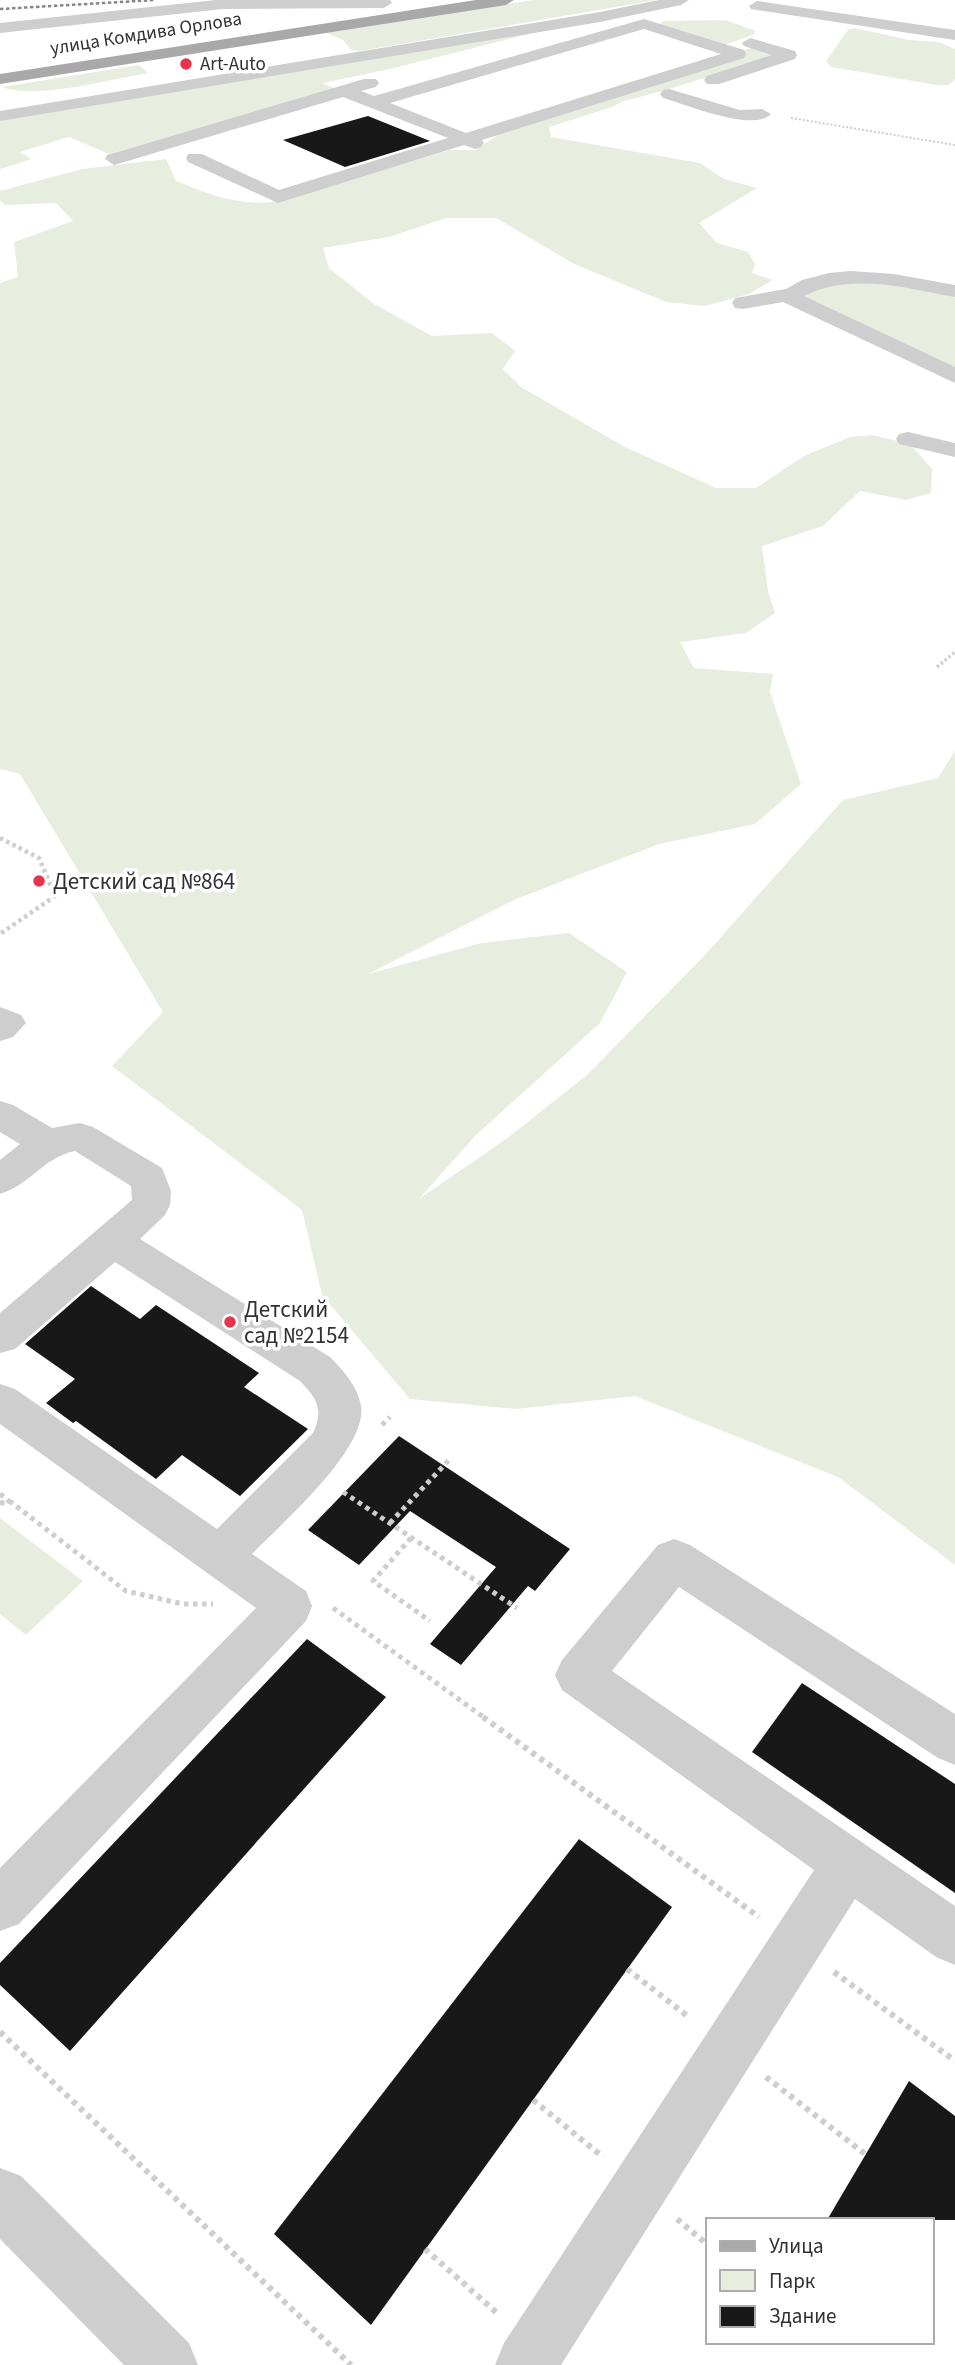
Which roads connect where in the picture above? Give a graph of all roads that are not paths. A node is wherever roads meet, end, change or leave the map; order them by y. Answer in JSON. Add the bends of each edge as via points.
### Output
{"nodes":[{"id":1,"x":407,"y":0,"type":"edge"},
{"id":2,"x":506,"y":0,"type":"edge"},
{"id":3,"x":681,"y":0,"type":"edge"},
{"id":4,"x":384,"y":3,"type":"junction"},
{"id":5,"x":223,"y":4,"type":"junction"},
{"id":6,"x":757,"y":6,"type":"dead end"},
{"id":7,"x":600,"y":16,"type":"junction"},
{"id":8,"x":824,"y":16,"type":"junction"},
{"id":9,"x":235,"y":27,"type":"junction"},
{"id":10,"x":0,"y":29,"type":"edge"},
{"id":11,"x":955,"y":36,"type":"edge"},
{"id":12,"x":261,"y":37,"type":"junction"},
{"id":13,"x":750,"y":43,"type":"junction"},
{"id":14,"x":725,"y":50,"type":"junction"},
{"id":15,"x":453,"y":58,"type":"dead end"},
{"id":16,"x":309,"y":62,"type":"junction"},
{"id":17,"x":0,"y":64,"type":"edge"},
{"id":18,"x":278,"y":68,"type":"junction"},
{"id":19,"x":185,"y":69,"type":"junction"},
{"id":20,"x":387,"y":77,"type":"dead end"},
{"id":21,"x":0,"y":79,"type":"edge"},
{"id":22,"x":122,"y":80,"type":"junction"},
{"id":23,"x":200,"y":82,"type":"junction"},
{"id":24,"x":139,"y":92,"type":"junction"},
{"id":25,"x":347,"y":92,"type":"junction"},
{"id":26,"x":669,"y":94,"type":"junction"},
{"id":27,"x":0,"y":100,"type":"edge"},
{"id":28,"x":373,"y":102,"type":"junction"},
{"id":29,"x":762,"y":114,"type":"road end"},
{"id":30,"x":0,"y":116,"type":"edge"},
{"id":31,"x":465,"y":139,"type":"junction"},
{"id":32,"x":195,"y":158,"type":"dead end"},
{"id":33,"x":114,"y":159,"type":"dead end"},
{"id":34,"x":955,"y":291,"type":"edge"},
{"id":35,"x":792,"y":294,"type":"junction"},
{"id":36,"x":743,"y":303,"type":"dead end"},
{"id":37,"x":955,"y":376,"type":"edge"},
{"id":38,"x":908,"y":439,"type":"dead end"},
{"id":39,"x":955,"y":450,"type":"edge"},
{"id":40,"x":0,"y":1019,"type":"edge"},
{"id":41,"x":0,"y":1029,"type":"edge"},
{"id":42,"x":0,"y":1114,"type":"edge"},
{"id":43,"x":47,"y":1143,"type":"junction"},
{"id":44,"x":0,"y":1180,"type":"edge"},
{"id":45,"x":113,"y":1241,"type":"junction"},
{"id":46,"x":0,"y":1337,"type":"edge"},
{"id":47,"x":0,"y":1401,"type":"edge"},
{"id":48,"x":220,"y":1556,"type":"junction"},
{"id":49,"x":955,"y":1742,"type":"edge"},
{"id":50,"x":848,"y":1863,"type":"junction"},
{"id":51,"x":0,"y":1905,"type":"edge"},
{"id":52,"x":955,"y":1938,"type":"edge"},
{"id":53,"x":0,"y":2197,"type":"edge"},
{"id":54,"x":531,"y":2357,"type":"edge"},
{"id":55,"x":167,"y":2365,"type":"edge"}],
"edges":[{"from":1,"to":4,"type":"main road","name":"улица Комдива Орлова"},
{"from":2,"to":12,"type":"main road","name":"улица Комдива Орлова"},
{"from":3,"to":7,"type":"street"},
{"from":4,"to":5,"type":"street"},
{"from":4,"to":9,"type":"main road","name":"улица Комдива Орлова"},
{"from":5,"to":9,"type":"street","via":[[249,4],[271,13]]},
{"from":5,"to":10,"type":"street"},
{"from":6,"to":8,"type":"street"},
{"from":7,"to":15,"type":"street","via":[[578,26]]},
{"from":7,"to":16,"type":"street"},
{"from":8,"to":11,"type":"street"},
{"from":8,"to":13,"type":"street"},
{"from":9,"to":17,"type":"main road","name":"улица Комдива Орлова"},
{"from":12,"to":16,"type":"street","via":[[311,38],[335,48]]},
{"from":12,"to":21,"type":"main road","name":"улица Комдива Орлова"},
{"from":13,"to":14,"type":"street"},
{"from":13,"to":26,"type":"street","via":[[789,55]]},
{"from":14,"to":28,"type":"street","via":[[644,24]]},
{"from":14,"to":31,"type":"street","via":[[738,54]]},
{"from":16,"to":18,"type":"street"},
{"from":18,"to":19,"type":"street","via":[[261,57]]},
{"from":18,"to":23,"type":"street"},
{"from":19,"to":22,"type":"street"},
{"from":19,"to":23,"type":"street"},
{"from":20,"to":25,"type":"street"},
{"from":22,"to":24,"type":"street"},
{"from":22,"to":27,"type":"street"},
{"from":23,"to":24,"type":"street"},
{"from":24,"to":30,"type":"street"},
{"from":25,"to":28,"type":"street"},
{"from":25,"to":33,"type":"street"},
{"from":26,"to":29,"type":"street","via":[[739,115]]},
{"from":26,"to":31,"type":"street","via":[[491,149]]},
{"from":28,"to":31,"type":"street"},
{"from":31,"to":32,"type":"street","via":[[278,197]]},
{"from":34,"to":35,"type":"street","via":[[862,276],[801,288]]},
{"from":35,"to":36,"type":"street"},
{"from":35,"to":37,"type":"street","via":[[792,299]]},
{"from":38,"to":39,"type":"street"},
{"from":40,"to":41,"type":"street","via":[[8,1023]]},
{"from":42,"to":43,"type":"street"},
{"from":43,"to":44,"type":"street"},
{"from":43,"to":45,"type":"street","via":[[80,1136],[148,1178],[152,1205]]},
{"from":45,"to":46,"type":"street"},
{"from":45,"to":48,"type":"street","via":[[315,1369],[332,1384],[340,1405],[340,1426],[328,1446]]},
{"from":47,"to":48,"type":"street"},
{"from":48,"to":51,"type":"street","via":[[289,1606]]},
{"from":49,"to":50,"type":"street","via":[[674,1559],[579,1675]]},
{"from":50,"to":52,"type":"street"},
{"from":50,"to":54,"type":"street"},
{"from":53,"to":55,"type":"street"}]}
